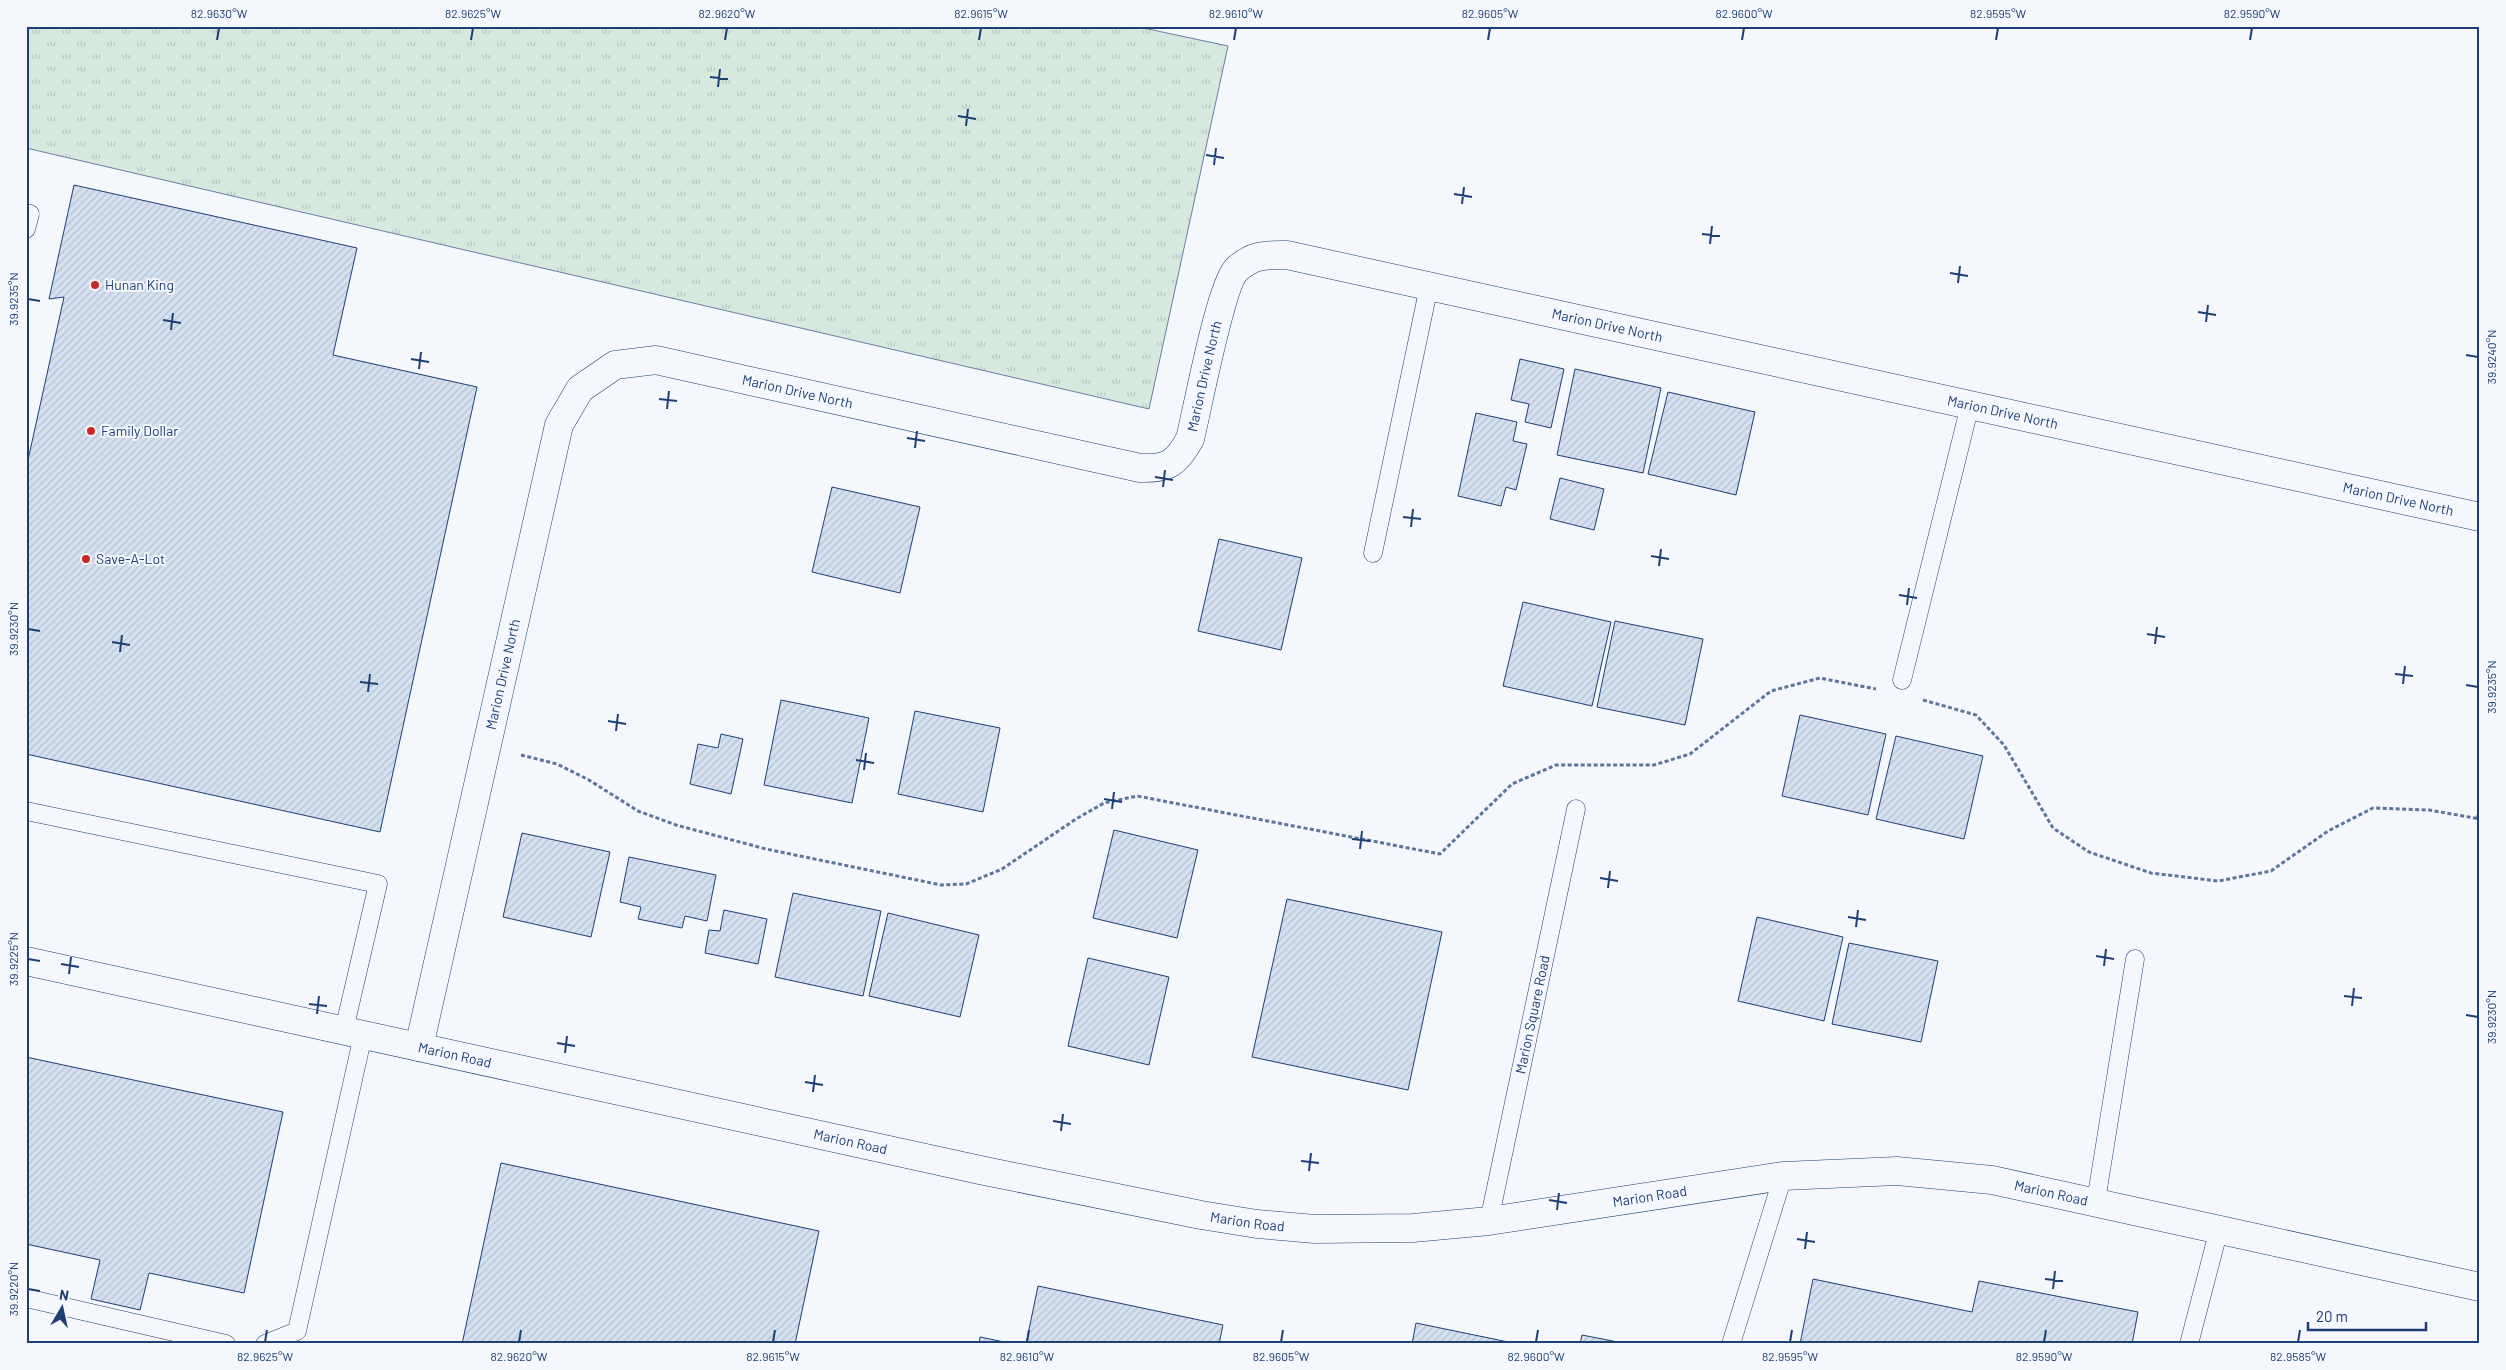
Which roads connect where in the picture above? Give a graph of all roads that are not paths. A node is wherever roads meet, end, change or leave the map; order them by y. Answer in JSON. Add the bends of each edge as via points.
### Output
{"nodes":[{"id":1,"x":26,"y":213,"type":"edge"},
{"id":2,"x":26,"y":229,"type":"edge"},
{"id":3,"x":1429,"y":286,"type":"junction"},
{"id":4,"x":1970,"y":405,"type":"junction"},
{"id":5,"x":2480,"y":517,"type":"edge"},
{"id":6,"x":1373,"y":553,"type":"dead end"},
{"id":7,"x":1902,"y":680,"type":"dead end"},
{"id":8,"x":1576,"y":809,"type":"dead end"},
{"id":9,"x":26,"y":811,"type":"edge"},
{"id":10,"x":2135,"y":959,"type":"dead end"},
{"id":11,"x":26,"y":961,"type":"edge"},
{"id":12,"x":353,"y":1032,"type":"junction"},
{"id":13,"x":419,"y":1047,"type":"junction"},
{"id":14,"x":1783,"y":1176,"type":"junction"},
{"id":15,"x":2096,"y":1202,"type":"junction"},
{"id":16,"x":1489,"y":1221,"type":"junction"},
{"id":17,"x":2219,"y":1229,"type":"junction"},
{"id":18,"x":2480,"y":1287,"type":"edge"},
{"id":19,"x":26,"y":1298,"type":"edge"},
{"id":20,"x":226,"y":1344,"type":"edge"},
{"id":21,"x":265,"y":1344,"type":"edge"},
{"id":22,"x":1731,"y":1344,"type":"edge"},
{"id":23,"x":2189,"y":1344,"type":"edge"}],
"edges":[{"from":1,"to":2,"type":"lane","via":[[30,214]]},
{"from":3,"to":4,"type":"street","name":"Marion Drive North"},
{"from":3,"to":6,"type":"lane"},
{"from":3,"to":13,"type":"street","name":"Marion Drive North","via":[[1288,255],[1260,255],[1236,270],[1224,295],[1190,439],[1180,458],[1161,468],[1140,468],[656,360],[615,365],[580,389],[559,425]]},
{"from":4,"to":5,"type":"street","name":"Marion Drive North"},
{"from":4,"to":7,"type":"lane"},
{"from":8,"to":16,"type":"lane","name":"Marion Square Road"},
{"from":9,"to":12,"type":"lane","via":[[378,884]]},
{"from":10,"to":15,"type":"lane"},
{"from":11,"to":12,"type":"street","name":"Marion Road"},
{"from":12,"to":13,"type":"street","name":"Marion Road"},
{"from":12,"to":21,"type":"lane","via":[[297,1330]]},
{"from":13,"to":16,"type":"street","name":"Marion Road","via":[[1201,1216],[1315,1229],[1413,1228]]},
{"from":14,"to":15,"type":"street","name":"Marion Road","via":[[1897,1171],[1943,1174],[1992,1180]]},
{"from":14,"to":16,"type":"street","name":"Marion Road"},
{"from":14,"to":22,"type":"lane"},
{"from":15,"to":17,"type":"street","name":"Marion Road"},
{"from":17,"to":18,"type":"street","name":"Marion Road"},
{"from":17,"to":23,"type":"lane"},
{"from":19,"to":20,"type":"lane"}]}
